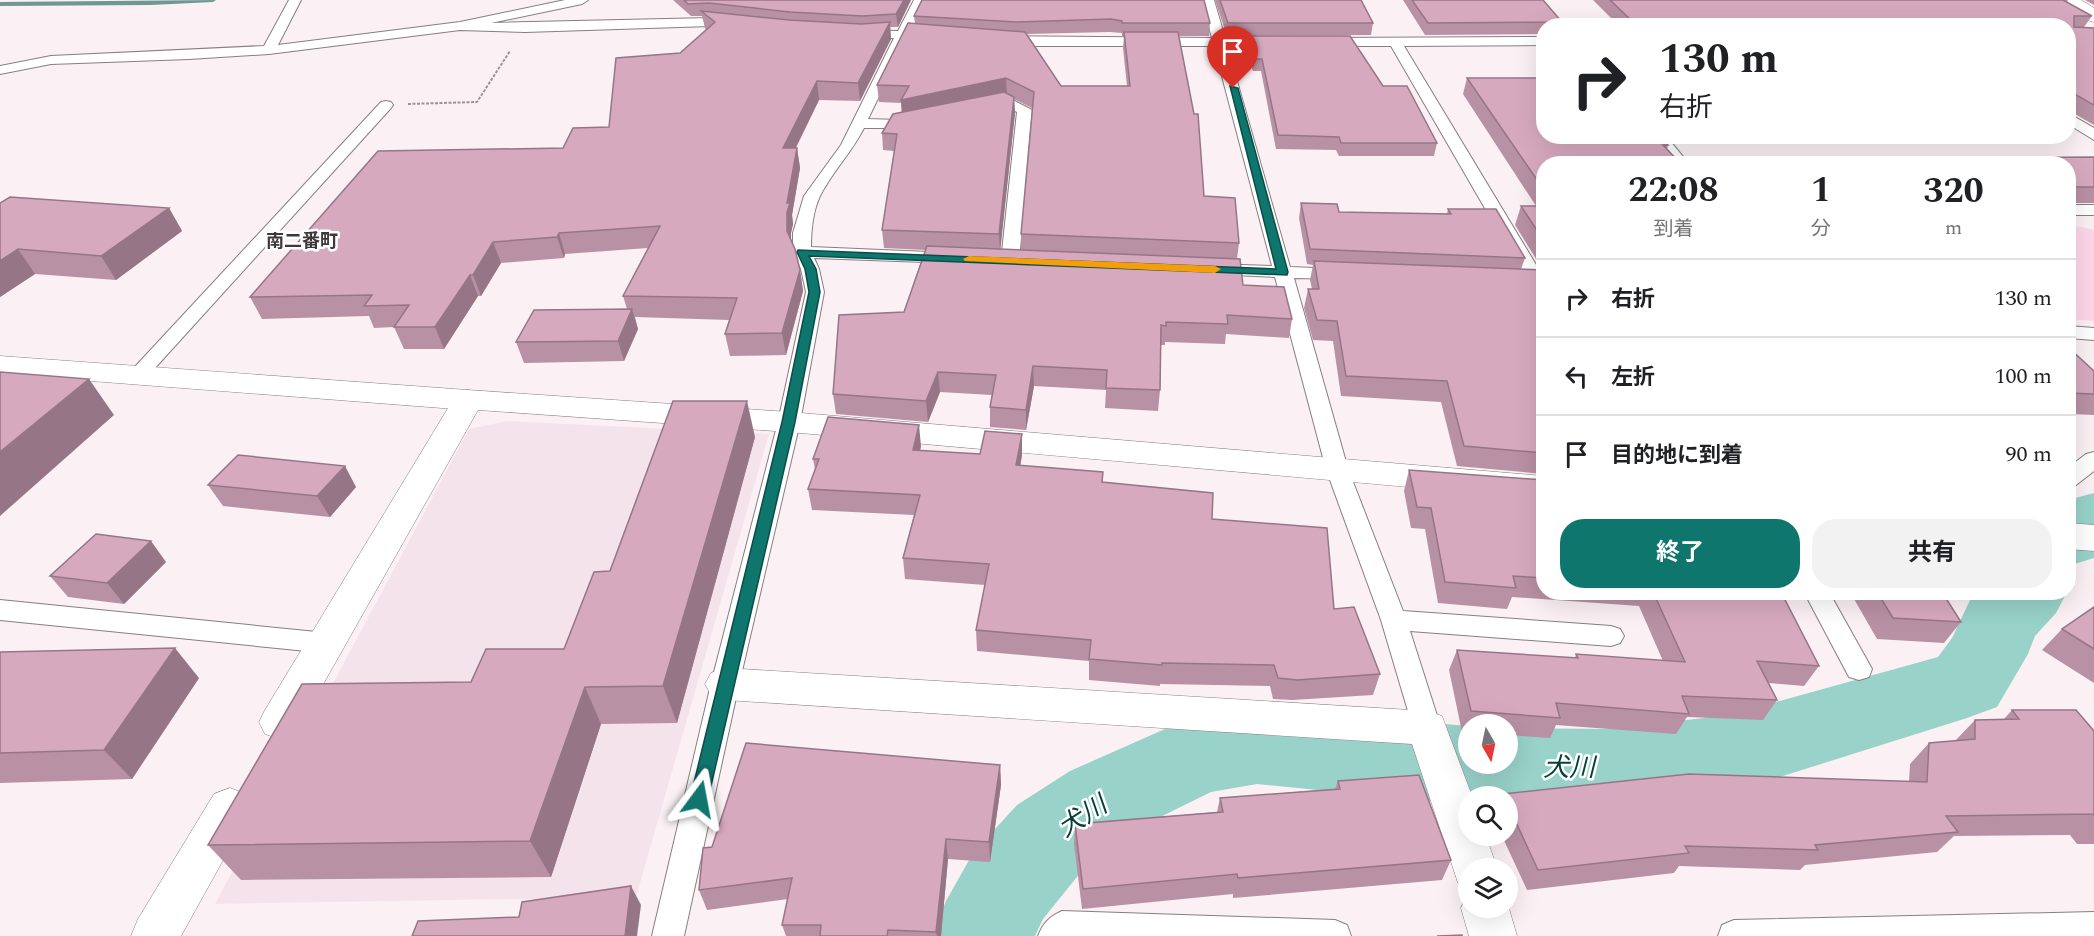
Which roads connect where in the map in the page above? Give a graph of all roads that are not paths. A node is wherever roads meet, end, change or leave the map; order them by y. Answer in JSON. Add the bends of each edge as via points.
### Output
{"nodes":[{"id":1,"x":296,"y":0,"type":"edge"},
{"id":2,"x":582,"y":0,"type":"edge"},
{"id":3,"x":920,"y":0,"type":"edge"},
{"id":4,"x":1208,"y":0,"type":"edge"},
{"id":5,"x":2068,"y":0,"type":"edge"},
{"id":6,"x":2087,"y":0,"type":"edge"},
{"id":7,"x":2094,"y":4,"type":"edge"},
{"id":8,"x":2094,"y":16,"type":"edge"},
{"id":9,"x":460,"y":26,"type":"junction"},
{"id":10,"x":744,"y":26,"type":"edge"},
{"id":11,"x":904,"y":33,"type":"junction"},
{"id":12,"x":851,"y":34,"type":"edge"},
{"id":13,"x":950,"y":36,"type":"edge"},
{"id":14,"x":984,"y":39,"type":"edge"},
{"id":15,"x":1536,"y":41,"type":"edge"},
{"id":16,"x":1221,"y":42,"type":"junction"},
{"id":17,"x":1291,"y":42,"type":"edge"},
{"id":18,"x":1314,"y":42,"type":"edge"},
{"id":19,"x":1396,"y":43,"type":"junction"},
{"id":20,"x":271,"y":46,"type":"junction"},
{"id":21,"x":0,"y":70,"type":"edge"},
{"id":22,"x":386,"y":105,"type":"road end"},
{"id":23,"x":972,"y":108,"type":"edge"},
{"id":24,"x":925,"y":117,"type":"edge"},
{"id":25,"x":857,"y":123,"type":"junction"},
{"id":26,"x":2076,"y":123,"type":"edge"},
{"id":27,"x":2094,"y":135,"type":"edge"},
{"id":28,"x":1665,"y":144,"type":"edge"},
{"id":29,"x":1674,"y":156,"type":"edge"},
{"id":30,"x":2076,"y":210,"type":"edge"},
{"id":31,"x":2094,"y":210,"type":"edge"},
{"id":32,"x":802,"y":252,"type":"junction"},
{"id":33,"x":1010,"y":261,"type":"junction"},
{"id":34,"x":1034,"y":262,"type":"edge"},
{"id":35,"x":1188,"y":268,"type":"edge"},
{"id":36,"x":1283,"y":272,"type":"junction"},
{"id":37,"x":1364,"y":275,"type":"edge"},
{"id":38,"x":1536,"y":275,"type":"edge"},
{"id":39,"x":1513,"y":280,"type":"edge"},
{"id":40,"x":1536,"y":282,"type":"edge"},
{"id":41,"x":2076,"y":333,"type":"edge"},
{"id":42,"x":2094,"y":334,"type":"edge"},
{"id":43,"x":0,"y":365,"type":"edge"},
{"id":44,"x":138,"y":375,"type":"junction"},
{"id":45,"x":468,"y":400,"type":"junction"},
{"id":46,"x":789,"y":422,"type":"junction"},
{"id":47,"x":2094,"y":459,"type":"edge"},
{"id":48,"x":1337,"y":469,"type":"junction"},
{"id":49,"x":2076,"y":474,"type":"edge"},
{"id":50,"x":1536,"y":487,"type":"edge"},
{"id":51,"x":2076,"y":537,"type":"edge"},
{"id":52,"x":2094,"y":538,"type":"edge"},
{"id":53,"x":1820,"y":600,"type":"edge"},
{"id":54,"x":0,"y":610,"type":"edge"},
{"id":55,"x":1394,"y":620,"type":"junction"},
{"id":56,"x":1611,"y":636,"type":"dead end"},
{"id":57,"x":327,"y":642,"type":"junction"},
{"id":58,"x":1859,"y":669,"type":"dead end"},
{"id":59,"x":725,"y":684,"type":"junction"},
{"id":60,"x":1427,"y":728,"type":"junction"},
{"id":61,"x":1469,"y":853,"type":"edge"},
{"id":62,"x":1488,"y":918,"type":"edge"},
{"id":63,"x":2094,"y":928,"type":"edge"},
{"id":64,"x":155,"y":936,"type":"edge"},
{"id":65,"x":668,"y":936,"type":"edge"},
{"id":66,"x":1054,"y":936,"type":"edge"},
{"id":67,"x":1335,"y":936,"type":"edge"},
{"id":68,"x":1493,"y":936,"type":"edge"},
{"id":69,"x":1734,"y":936,"type":"edge"}],
"edges":[{"from":1,"to":20,"type":"lane"},
{"from":2,"to":9,"type":"lane"},
{"from":3,"to":11,"type":"lane"},
{"from":4,"to":16,"type":"lane"},
{"from":5,"to":8,"type":"street"},
{"from":6,"to":7,"type":"street"},
{"from":9,"to":10,"type":"lane","via":[[525,28],[711,22]]},
{"from":9,"to":20,"type":"lane"},
{"from":11,"to":12,"type":"lane"},
{"from":11,"to":13,"type":"lane"},
{"from":11,"to":25,"type":"lane"},
{"from":14,"to":16,"type":"lane"},
{"from":15,"to":19,"type":"lane"},
{"from":16,"to":17,"type":"lane"},
{"from":16,"to":36,"type":"lane"},
{"from":18,"to":19,"type":"lane"},
{"from":19,"to":38,"type":"lane"},
{"from":20,"to":21,"type":"lane","via":[[202,56],[57,60]]},
{"from":22,"to":44,"type":"lane"},
{"from":23,"to":33,"type":"lane","via":[[1007,101],[1025,110]]},
{"from":24,"to":25,"type":"lane","via":[[899,124]]},
{"from":25,"to":32,"type":"lane","via":[[848,144],[812,196],[802,233]]},
{"from":26,"to":27,"type":"lane"},
{"from":28,"to":29,"type":"lane"},
{"from":30,"to":31,"type":"lane"},
{"from":32,"to":33,"type":"lane"},
{"from":32,"to":46,"type":"lane","via":[[815,292]]},
{"from":33,"to":34,"type":"lane"},
{"from":35,"to":36,"type":"lane"},
{"from":36,"to":37,"type":"lane"},
{"from":36,"to":48,"type":"lane"},
{"from":39,"to":40,"type":"lane"},
{"from":41,"to":42,"type":"lane"},
{"from":43,"to":44,"type":"street"},
{"from":44,"to":45,"type":"street"},
{"from":45,"to":46,"type":"street"},
{"from":45,"to":57,"type":"street"},
{"from":46,"to":48,"type":"street"},
{"from":46,"to":59,"type":"lane"},
{"from":47,"to":49,"type":"lane"},
{"from":48,"to":50,"type":"street"},
{"from":48,"to":55,"type":"lane"},
{"from":51,"to":52,"type":"street"},
{"from":53,"to":58,"type":"lane"},
{"from":54,"to":57,"type":"lane"},
{"from":55,"to":56,"type":"lane"},
{"from":55,"to":60,"type":"lane"},
{"from":57,"to":64,"type":"street"},
{"from":59,"to":60,"type":"street"},
{"from":59,"to":65,"type":"lane"},
{"from":60,"to":61,"type":"street"},
{"from":62,"to":68,"type":"street"},
{"from":63,"to":69,"type":"lane"},
{"from":66,"to":67,"type":"lane","via":[[1062,927]]}]}
